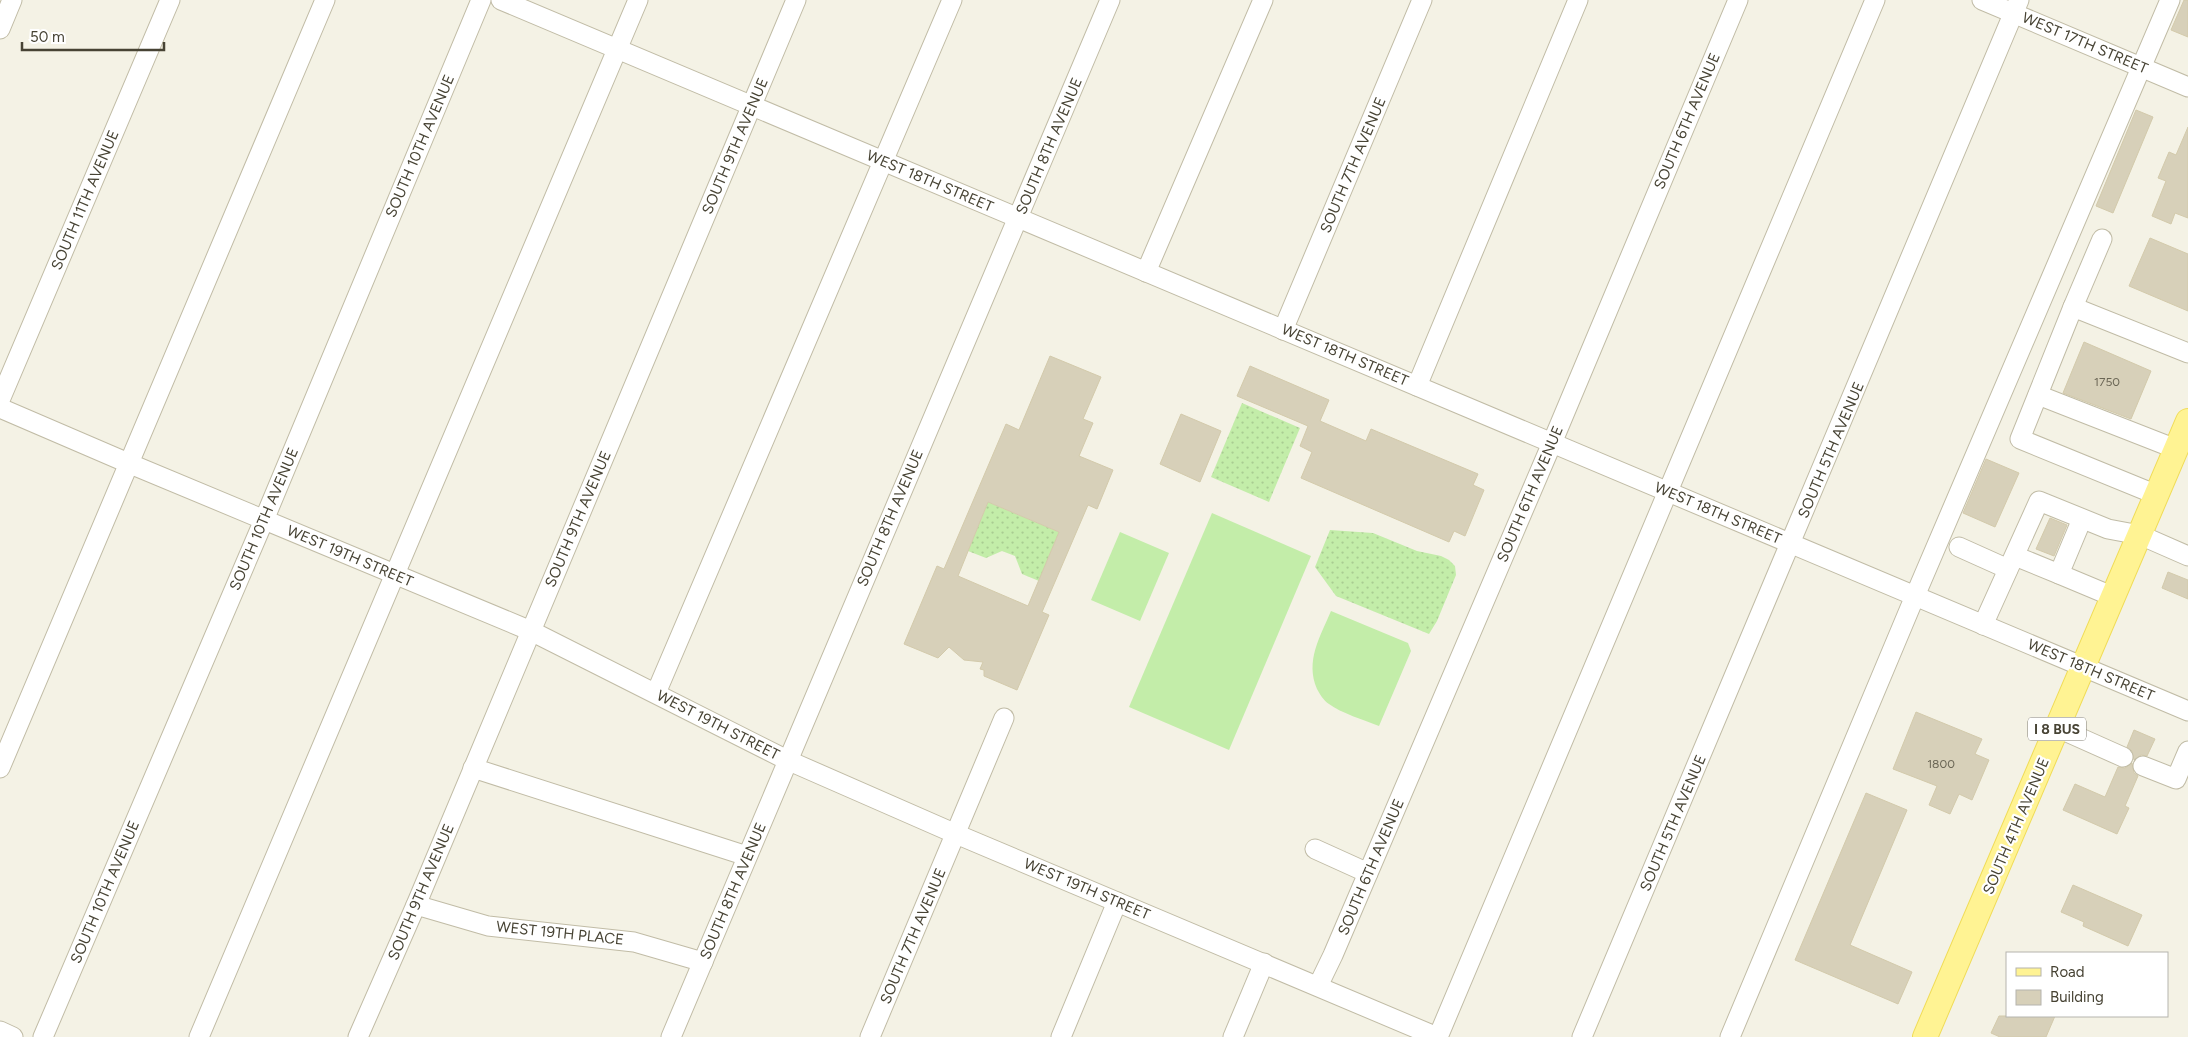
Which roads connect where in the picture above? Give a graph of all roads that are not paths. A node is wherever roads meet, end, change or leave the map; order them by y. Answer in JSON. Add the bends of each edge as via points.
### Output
{"nodes":[{"id":1,"x":12,"y":0,"type":"edge"},
{"id":2,"x":170,"y":0,"type":"edge"},
{"id":3,"x":325,"y":0,"type":"edge"},
{"id":4,"x":481,"y":0,"type":"edge"},
{"id":5,"x":501,"y":0,"type":"edge"},
{"id":6,"x":638,"y":0,"type":"edge"},
{"id":7,"x":796,"y":0,"type":"edge"},
{"id":8,"x":952,"y":0,"type":"edge"},
{"id":9,"x":1110,"y":0,"type":"edge"},
{"id":10,"x":1264,"y":0,"type":"edge"},
{"id":11,"x":1422,"y":0,"type":"edge"},
{"id":12,"x":1578,"y":0,"type":"edge"},
{"id":13,"x":1738,"y":0,"type":"edge"},
{"id":14,"x":1875,"y":0,"type":"edge"},
{"id":15,"x":1982,"y":0,"type":"edge"},
{"id":16,"x":2170,"y":0,"type":"edge"},
{"id":17,"x":2016,"y":7,"type":"edge"},
{"id":18,"x":0,"y":29,"type":"edge"},
{"id":19,"x":618,"y":49,"type":"junction"},
{"id":20,"x":2141,"y":67,"type":"junction"},
{"id":21,"x":2188,"y":87,"type":"edge"},
{"id":22,"x":752,"y":106,"type":"junction"},
{"id":23,"x":883,"y":161,"type":"junction"},
{"id":24,"x":1018,"y":218,"type":"junction"},
{"id":25,"x":2102,"y":239,"type":"dead end"},
{"id":26,"x":1146,"y":272,"type":"junction"},
{"id":27,"x":2073,"y":307,"type":"junction"},
{"id":28,"x":1283,"y":330,"type":"junction"},
{"id":29,"x":2188,"y":353,"type":"edge"},
{"id":30,"x":1417,"y":386,"type":"junction"},
{"id":31,"x":2038,"y":395,"type":"junction"},
{"id":32,"x":0,"y":400,"type":"edge"},
{"id":33,"x":0,"y":408,"type":"edge"},
{"id":34,"x":2188,"y":421,"type":"edge"},
{"id":35,"x":1552,"y":443,"type":"junction"},
{"id":36,"x":2176,"y":449,"type":"junction"},
{"id":37,"x":128,"y":464,"type":"junction"},
{"id":38,"x":1668,"y":492,"type":"junction"},
{"id":39,"x":2157,"y":494,"type":"junction"},
{"id":40,"x":2082,"y":519,"type":"junction"},
{"id":41,"x":264,"y":520,"type":"junction"},
{"id":42,"x":2140,"y":535,"type":"junction"},
{"id":43,"x":1791,"y":544,"type":"junction"},
{"id":44,"x":1959,"y":547,"type":"dead end"},
{"id":45,"x":2188,"y":556,"type":"edge"},
{"id":46,"x":2012,"y":563,"type":"junction"},
{"id":47,"x":394,"y":574,"type":"junction"},
{"id":48,"x":2059,"y":574,"type":"junction"},
{"id":49,"x":1915,"y":596,"type":"junction"},
{"id":50,"x":2114,"y":597,"type":"junction"},
{"id":51,"x":1983,"y":625,"type":"junction"},
{"id":52,"x":531,"y":631,"type":"junction"},
{"id":53,"x":2084,"y":667,"type":"junction"},
{"id":54,"x":656,"y":694,"type":"junction"},
{"id":55,"x":2188,"y":711,"type":"edge"},
{"id":56,"x":1004,"y":718,"type":"dead end"},
{"id":57,"x":2058,"y":728,"type":"junction"},
{"id":58,"x":2188,"y":751,"type":"edge"},
{"id":59,"x":2123,"y":757,"type":"dead end"},
{"id":60,"x":787,"y":760,"type":"junction"},
{"id":61,"x":2143,"y":766,"type":"dead end"},
{"id":62,"x":0,"y":768,"type":"edge"},
{"id":63,"x":473,"y":768,"type":"junction"},
{"id":64,"x":956,"y":834,"type":"junction"},
{"id":65,"x":1315,"y":849,"type":"dead end"},
{"id":66,"x":747,"y":856,"type":"junction"},
{"id":67,"x":1368,"y":873,"type":"junction"},
{"id":68,"x":1117,"y":902,"type":"junction"},
{"id":69,"x":416,"y":906,"type":"junction"},
{"id":70,"x":703,"y":962,"type":"junction"},
{"id":71,"x":1264,"y":963,"type":"junction"},
{"id":72,"x":1318,"y":986,"type":"junction"},
{"id":73,"x":0,"y":1031,"type":"edge"},
{"id":74,"x":1411,"y":1032,"type":"edge"},
{"id":75,"x":13,"y":1037,"type":"edge"},
{"id":76,"x":44,"y":1037,"type":"edge"},
{"id":77,"x":199,"y":1037,"type":"edge"},
{"id":78,"x":358,"y":1037,"type":"edge"},
{"id":79,"x":671,"y":1037,"type":"edge"},
{"id":80,"x":870,"y":1037,"type":"edge"},
{"id":81,"x":1061,"y":1037,"type":"edge"},
{"id":82,"x":1233,"y":1037,"type":"edge"},
{"id":83,"x":1438,"y":1037,"type":"edge"},
{"id":84,"x":1582,"y":1037,"type":"edge"},
{"id":85,"x":1730,"y":1037,"type":"edge"},
{"id":86,"x":1925,"y":1037,"type":"edge"}],
"edges":[{"from":1,"to":18,"type":"street"},
{"from":2,"to":32,"type":"street","name":"SOUTH 11TH AVENUE"},
{"from":3,"to":37,"type":"street"},
{"from":4,"to":41,"type":"street","name":"SOUTH 10TH AVENUE"},
{"from":5,"to":19,"type":"street","name":"WEST 18TH STREET"},
{"from":6,"to":19,"type":"street"},
{"from":7,"to":22,"type":"street","name":"SOUTH 9TH AVENUE"},
{"from":8,"to":23,"type":"street"},
{"from":9,"to":24,"type":"street","name":"SOUTH 8TH AVENUE"},
{"from":10,"to":26,"type":"street"},
{"from":11,"to":28,"type":"street","name":"SOUTH 7TH AVENUE"},
{"from":12,"to":30,"type":"street"},
{"from":13,"to":35,"type":"street","name":"SOUTH 6TH AVENUE"},
{"from":14,"to":38,"type":"street"},
{"from":15,"to":17,"type":"street","name":"WEST 17TH STREET"},
{"from":16,"to":20,"type":"street"},
{"from":17,"to":20,"type":"street","name":"WEST 17TH STREET"},
{"from":17,"to":43,"type":"street","name":"SOUTH 5TH AVENUE"},
{"from":19,"to":22,"type":"street","name":"WEST 18TH STREET"},
{"from":19,"to":47,"type":"street"},
{"from":20,"to":21,"type":"street","name":"WEST 17TH STREET"},
{"from":20,"to":49,"type":"street"},
{"from":22,"to":23,"type":"street","name":"WEST 18TH STREET"},
{"from":22,"to":52,"type":"street","name":"SOUTH 9TH AVENUE"},
{"from":23,"to":24,"type":"street","name":"WEST 18TH STREET"},
{"from":23,"to":54,"type":"street"},
{"from":24,"to":26,"type":"street","name":"WEST 18TH STREET"},
{"from":24,"to":60,"type":"street","name":"SOUTH 8TH AVENUE"},
{"from":25,"to":27,"type":"street"},
{"from":26,"to":28,"type":"street","name":"WEST 18TH STREET"},
{"from":27,"to":29,"type":"street"},
{"from":27,"to":31,"type":"street"},
{"from":28,"to":30,"type":"street","name":"WEST 18TH STREET"},
{"from":30,"to":35,"type":"street","name":"WEST 18TH STREET"},
{"from":31,"to":36,"type":"street"},
{"from":31,"to":39,"type":"street","via":[[2020,439]]},
{"from":33,"to":37,"type":"street","name":"WEST 19TH STREET"},
{"from":34,"to":36,"type":"main road","name":"SOUTH 4TH AVENUE","number":"I 8 BUS"},
{"from":35,"to":38,"type":"street","name":"WEST 18TH STREET"},
{"from":35,"to":67,"type":"street","name":"SOUTH 6TH AVENUE"},
{"from":36,"to":39,"type":"main road","name":"SOUTH 4TH AVENUE","number":"I 8 BUS"},
{"from":37,"to":41,"type":"street","name":"WEST 19TH STREET"},
{"from":37,"to":62,"type":"street"},
{"from":38,"to":43,"type":"street","name":"WEST 18TH STREET"},
{"from":38,"to":83,"type":"street"},
{"from":39,"to":42,"type":"main road","name":"SOUTH 4TH AVENUE","number":"I 8 BUS"},
{"from":40,"to":42,"type":"street","via":[[2108,529]]},
{"from":40,"to":46,"type":"street","via":[[2040,502]]},
{"from":40,"to":48,"type":"street"},
{"from":41,"to":47,"type":"street","name":"WEST 19TH STREET"},
{"from":41,"to":76,"type":"street","name":"SOUTH 10TH AVENUE"},
{"from":42,"to":45,"type":"street"},
{"from":42,"to":50,"type":"main road","name":"SOUTH 4TH AVENUE","number":"I 8 BUS"},
{"from":43,"to":49,"type":"street","name":"WEST 18TH STREET"},
{"from":43,"to":84,"type":"street","name":"SOUTH 5TH AVENUE"},
{"from":44,"to":46,"type":"street"},
{"from":46,"to":48,"type":"street"},
{"from":46,"to":51,"type":"street"},
{"from":47,"to":52,"type":"street","name":"WEST 19TH STREET"},
{"from":47,"to":77,"type":"street"},
{"from":48,"to":50,"type":"street"},
{"from":49,"to":51,"type":"street","name":"WEST 18TH STREET"},
{"from":49,"to":85,"type":"street"},
{"from":50,"to":53,"type":"main road","name":"SOUTH 4TH AVENUE","number":"I 8 BUS"},
{"from":51,"to":53,"type":"street","name":"WEST 18TH STREET"},
{"from":52,"to":54,"type":"street","name":"WEST 19TH STREET"},
{"from":52,"to":63,"type":"street","name":"SOUTH 9TH AVENUE"},
{"from":53,"to":55,"type":"street","name":"WEST 18TH STREET"},
{"from":53,"to":57,"type":"main road","name":"SOUTH 4TH AVENUE","number":"I 8 BUS"},
{"from":54,"to":60,"type":"street","name":"WEST 19TH STREET"},
{"from":56,"to":64,"type":"street","name":"SOUTH 7TH AVENUE"},
{"from":57,"to":59,"type":"street"},
{"from":57,"to":86,"type":"main road","name":"SOUTH 4TH AVENUE","number":"I 8 BUS"},
{"from":58,"to":61,"type":"street","via":[[2176,779]]},
{"from":60,"to":64,"type":"street","name":"WEST 19TH STREET"},
{"from":60,"to":66,"type":"street","name":"SOUTH 8TH AVENUE"},
{"from":63,"to":66,"type":"street"},
{"from":63,"to":69,"type":"street","name":"SOUTH 9TH AVENUE"},
{"from":64,"to":68,"type":"street","name":"WEST 19TH STREET"},
{"from":64,"to":80,"type":"street","name":"SOUTH 7TH AVENUE"},
{"from":65,"to":67,"type":"street"},
{"from":66,"to":70,"type":"street","name":"SOUTH 8TH AVENUE"},
{"from":67,"to":72,"type":"street","name":"SOUTH 6TH AVENUE"},
{"from":68,"to":71,"type":"street","name":"WEST 19TH STREET"},
{"from":68,"to":81,"type":"street"},
{"from":69,"to":70,"type":"street","name":"WEST 19TH PLACE","via":[[488,926],[634,942]]},
{"from":69,"to":78,"type":"street","name":"SOUTH 9TH AVENUE"},
{"from":70,"to":79,"type":"street","name":"SOUTH 8TH AVENUE"},
{"from":71,"to":72,"type":"street","name":"WEST 19TH STREET"},
{"from":71,"to":82,"type":"street"},
{"from":72,"to":74,"type":"street","name":"WEST 19TH STREET"},
{"from":73,"to":75,"type":"street"},
{"from":74,"to":83,"type":"street","name":"WEST 19TH STREET"}]}
